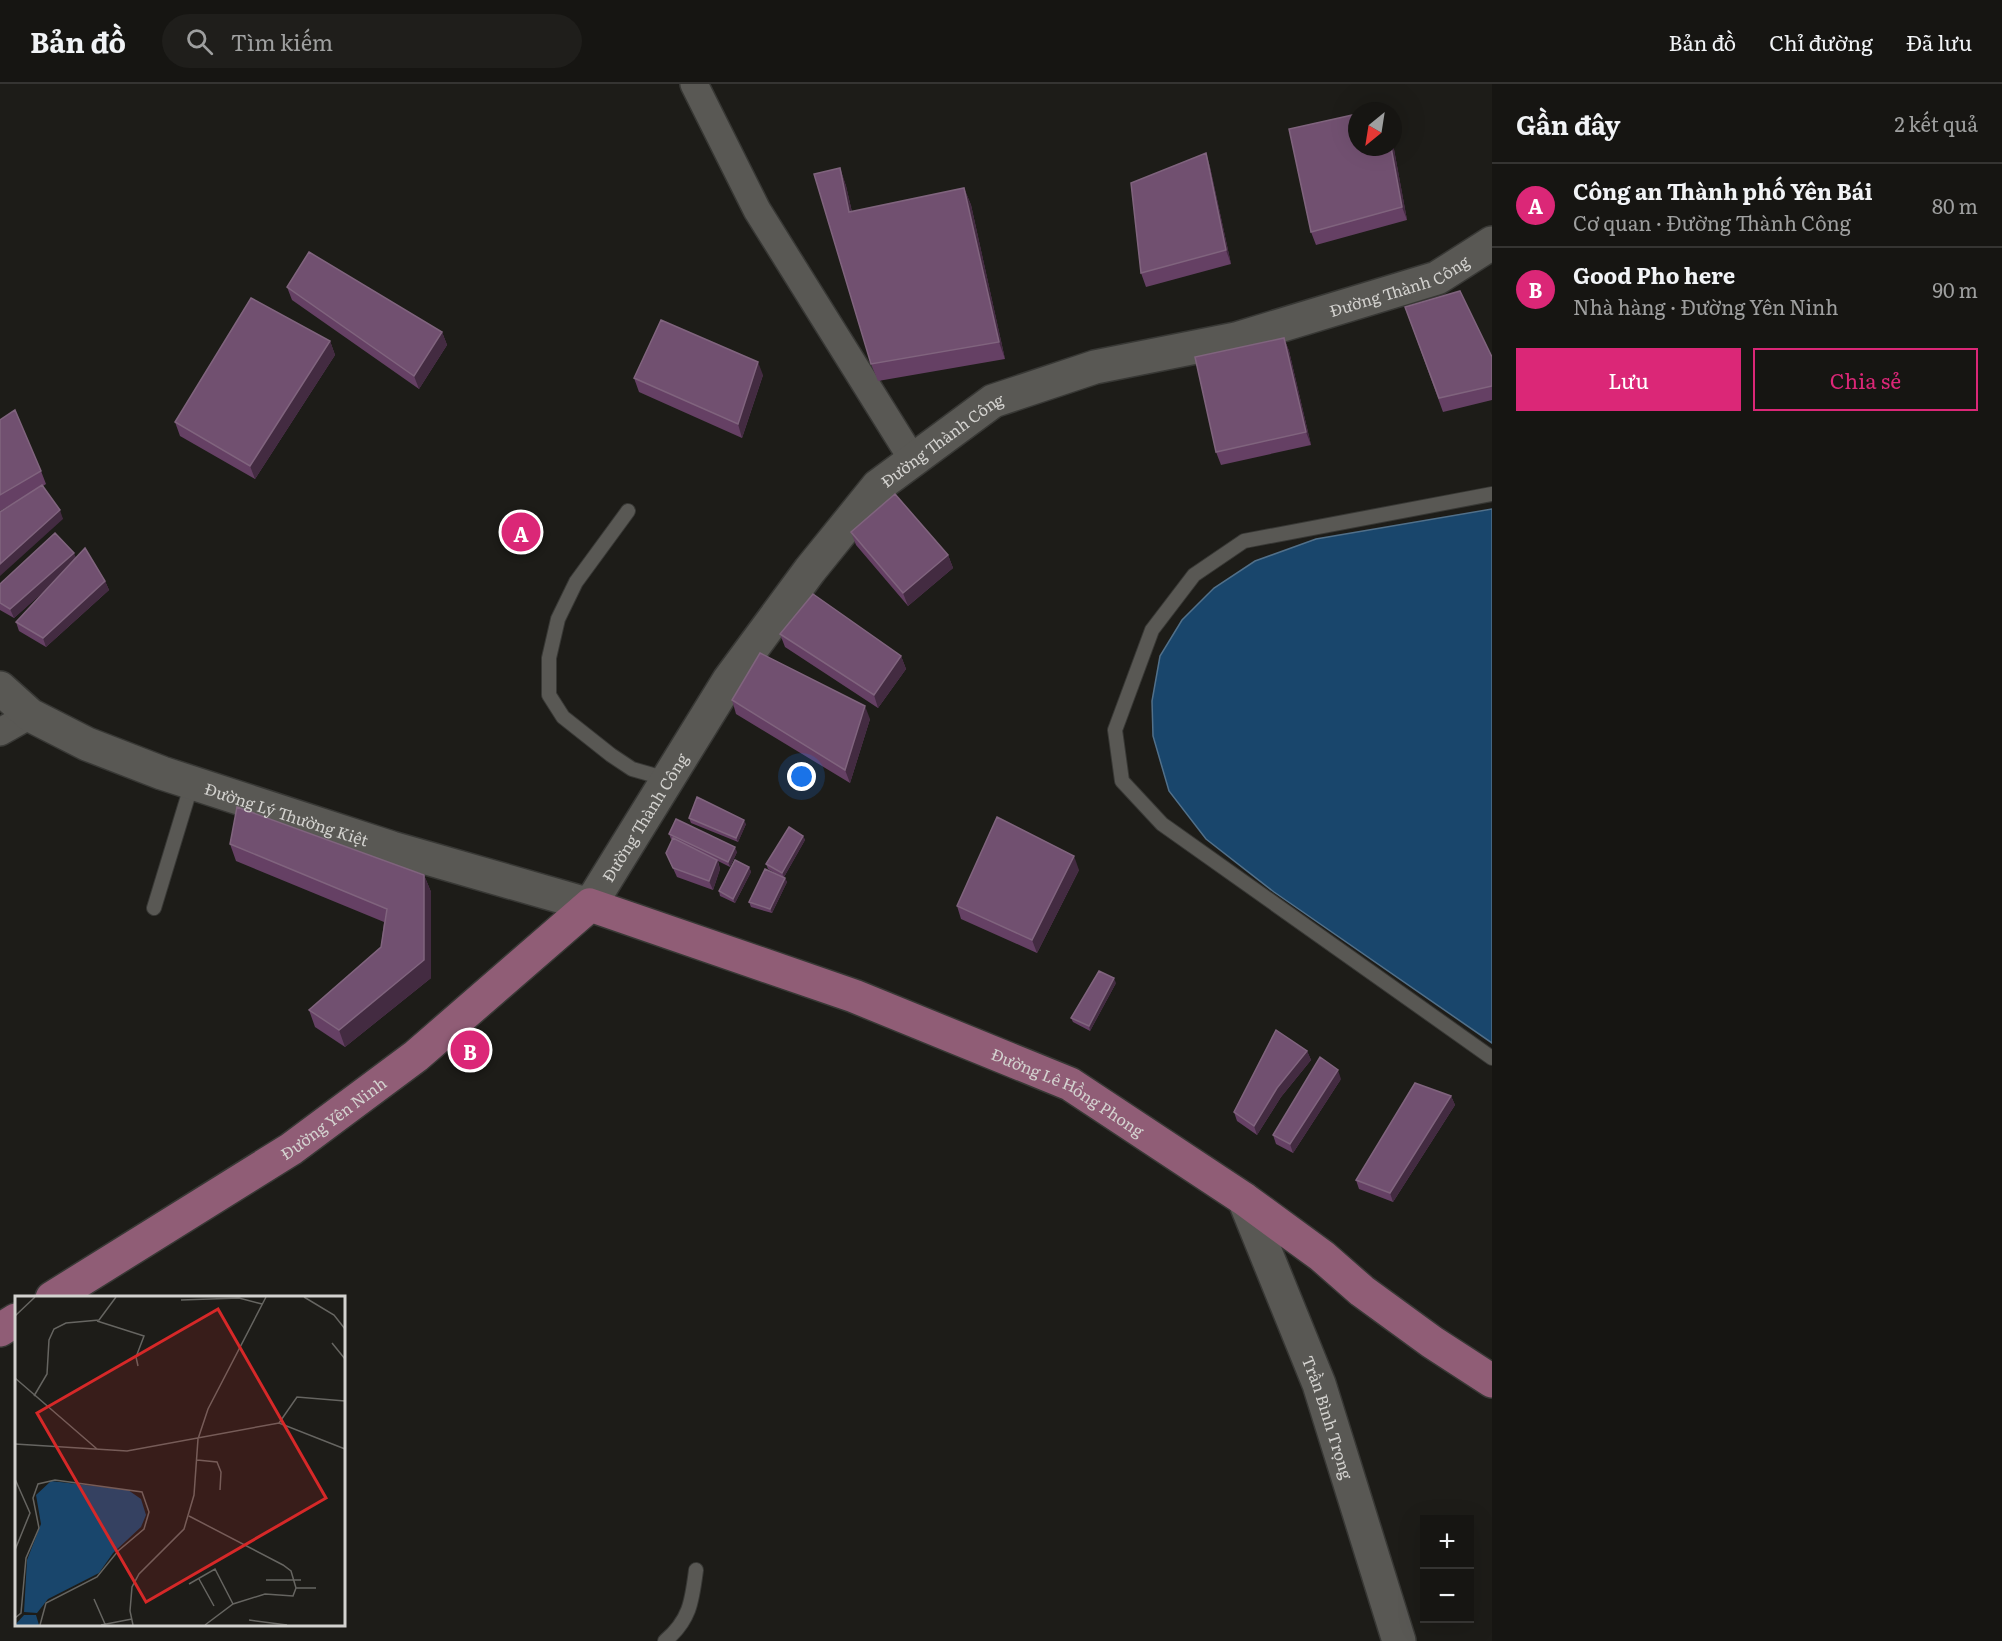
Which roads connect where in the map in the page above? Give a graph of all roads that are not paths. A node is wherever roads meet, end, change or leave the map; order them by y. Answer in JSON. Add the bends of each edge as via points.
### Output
{"nodes":[{"id":1,"x":694,"y":84,"type":"edge"},
{"id":2,"x":1492,"y":243,"type":"edge"},
{"id":3,"x":913,"y":460,"type":"junction"},
{"id":4,"x":1492,"y":494,"type":"edge"},
{"id":5,"x":628,"y":511,"type":"dead end"},
{"id":6,"x":0,"y":688,"type":"edge"},
{"id":7,"x":30,"y":715,"type":"junction"},
{"id":8,"x":0,"y":732,"type":"edge"},
{"id":9,"x":667,"y":779,"type":"junction"},
{"id":10,"x":192,"y":783,"type":"junction"},
{"id":11,"x":590,"y":906,"type":"junction"},
{"id":12,"x":154,"y":908,"type":"dead end"},
{"id":13,"x":1492,"y":1058,"type":"edge"},
{"id":14,"x":1244,"y":1199,"type":"junction"},
{"id":15,"x":55,"y":1296,"type":"edge"},
{"id":16,"x":15,"y":1321,"type":"edge"},
{"id":17,"x":0,"y":1330,"type":"edge"},
{"id":18,"x":1492,"y":1381,"type":"edge"},
{"id":19,"x":696,"y":1570,"type":"dead end"},
{"id":20,"x":665,"y":1641,"type":"edge"},
{"id":21,"x":1399,"y":1641,"type":"edge"}],
"edges":[{"from":1,"to":3,"type":"street","via":[[757,210]]},
{"from":2,"to":3,"type":"main road","name":"Đường Thành Công","via":[[1437,278],[1236,339],[1095,367],[993,401]]},
{"from":3,"to":9,"type":"main road","name":"Đường Thành Công","via":[[878,486],[810,570],[729,680]]},
{"from":4,"to":13,"type":"lane","via":[[1244,541],[1194,574],[1152,630],[1115,730],[1122,781],[1162,824]]},
{"from":5,"to":9,"type":"lane","via":[[576,582],[558,619],[549,658],[549,695],[563,717],[611,755],[632,768]]},
{"from":6,"to":7,"type":"main road","name":"Đường Lý Thường Kiệt"},
{"from":7,"to":8,"type":"street"},
{"from":7,"to":10,"type":"main road","name":"Đường Lý Thường Kiệt","via":[[87,744]]},
{"from":9,"to":11,"type":"main road","name":"Đường Thành Công"},
{"from":10,"to":11,"type":"main road","name":"Đường Lý Thường Kiệt","via":[[392,848]]},
{"from":10,"to":12,"type":"lane"},
{"from":11,"to":14,"type":"main road","name":"Đường Lê Hồng Phong","via":[[854,996],[1070,1084]]},
{"from":11,"to":15,"type":"main road","name":"Đường Yên Ninh","via":[[416,1056],[291,1149]]},
{"from":14,"to":18,"type":"main road","name":"Đường Lê Hồng Phong","via":[[1388,1310]]},
{"from":14,"to":21,"type":"main road","name":"Trần Bình Trọng","via":[[1319,1384]]},
{"from":16,"to":17,"type":"main road"},
{"from":19,"to":20,"type":"lane","via":[[691,1607],[676,1632]]}]}
